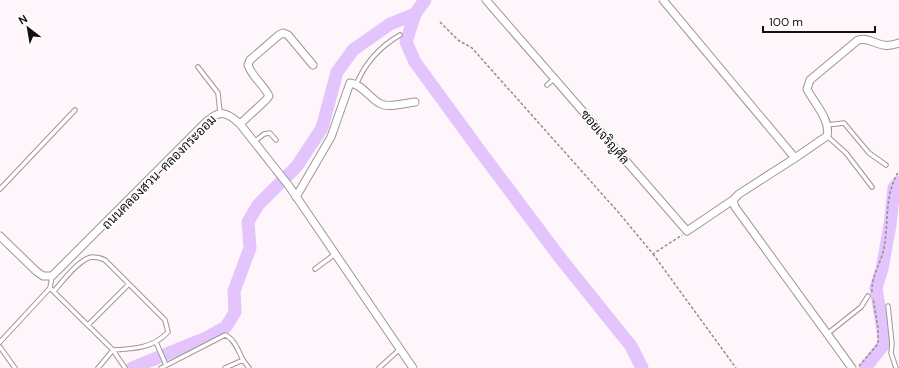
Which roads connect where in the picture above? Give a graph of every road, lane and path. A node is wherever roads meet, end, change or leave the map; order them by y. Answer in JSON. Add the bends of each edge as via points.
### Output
{"nodes":[{"id":1,"x":486,"y":0,"type":"edge"},
{"id":2,"x":663,"y":0,"type":"edge"},
{"id":3,"x":440,"y":22,"type":"dead end"},
{"id":4,"x":400,"y":35,"type":"dead end"},
{"id":5,"x":899,"y":43,"type":"edge"},
{"id":6,"x":313,"y":65,"type":"dead end"},
{"id":7,"x":198,"y":67,"type":"dead end"},
{"id":8,"x":554,"y":79,"type":"junction"},
{"id":9,"x":356,"y":85,"type":"junction"},
{"id":10,"x":547,"y":85,"type":"dead end"},
{"id":11,"x":415,"y":102,"type":"dead end"},
{"id":12,"x":75,"y":110,"type":"dead end"},
{"id":13,"x":220,"y":113,"type":"junction"},
{"id":14,"x":240,"y":124,"type":"junction"},
{"id":15,"x":827,"y":125,"type":"junction"},
{"id":16,"x":827,"y":136,"type":"junction"},
{"id":17,"x":276,"y":140,"type":"dead end"},
{"id":18,"x":254,"y":142,"type":"junction"},
{"id":19,"x":795,"y":158,"type":"junction"},
{"id":20,"x":886,"y":165,"type":"dead end"},
{"id":21,"x":899,"y":171,"type":"edge"},
{"id":22,"x":872,"y":186,"type":"dead end"},
{"id":23,"x":0,"y":189,"type":"edge"},
{"id":24,"x":296,"y":197,"type":"junction"},
{"id":25,"x":733,"y":200,"type":"junction"},
{"id":26,"x":687,"y":231,"type":"junction"},
{"id":27,"x":0,"y":236,"type":"edge"},
{"id":28,"x":335,"y":254,"type":"junction"},
{"id":29,"x":653,"y":254,"type":"junction"},
{"id":30,"x":315,"y":269,"type":"dead end"},
{"id":31,"x":52,"y":276,"type":"junction"},
{"id":32,"x":130,"y":284,"type":"junction"},
{"id":33,"x":50,"y":288,"type":"junction"},
{"id":34,"x":54,"y":291,"type":"junction"},
{"id":35,"x":868,"y":296,"type":"dead end"},
{"id":36,"x":888,"y":306,"type":"dead end"},
{"id":37,"x":88,"y":325,"type":"junction"},
{"id":38,"x":827,"y":334,"type":"junction"},
{"id":39,"x":0,"y":342,"type":"edge"},
{"id":40,"x":156,"y":342,"type":"junction"},
{"id":41,"x":0,"y":347,"type":"edge"},
{"id":42,"x":400,"y":349,"type":"junction"},
{"id":43,"x":113,"y":350,"type":"junction"},
{"id":44,"x":243,"y":360,"type":"junction"},
{"id":45,"x":166,"y":364,"type":"junction"},
{"id":46,"x":15,"y":368,"type":"edge"},
{"id":47,"x":98,"y":368,"type":"edge"},
{"id":48,"x":124,"y":368,"type":"edge"},
{"id":49,"x":161,"y":368,"type":"edge"},
{"id":50,"x":225,"y":368,"type":"edge"},
{"id":51,"x":249,"y":368,"type":"edge"},
{"id":52,"x":380,"y":368,"type":"edge"},
{"id":53,"x":413,"y":368,"type":"edge"},
{"id":54,"x":736,"y":368,"type":"edge"},
{"id":55,"x":852,"y":368,"type":"edge"},
{"id":56,"x":857,"y":368,"type":"edge"},
{"id":57,"x":896,"y":368,"type":"edge"}],
"edges":[{"from":1,"to":8,"type":"street","name":"ซอยเจริญศีล"},
{"from":2,"to":19,"type":"street"},
{"from":3,"to":29,"type":"path","via":[[458,40],[472,48]]},
{"from":4,"to":9,"type":"lane","via":[[375,52],[362,70]]},
{"from":5,"to":15,"type":"street","via":[[886,46],[864,39],[858,40],[810,80],[807,90]]},
{"from":6,"to":14,"type":"street","via":[[288,35],[279,35],[250,60],[250,70],[269,96]]},
{"from":7,"to":13,"type":"lane","via":[[218,93]]},
{"from":8,"to":10,"type":"lane"},
{"from":8,"to":26,"type":"street","name":"ซอยเจริญศีล"},
{"from":9,"to":11,"type":"street","via":[[380,103],[392,105]]},
{"from":9,"to":24,"type":"street","via":[[348,85],[331,137]]},
{"from":12,"to":23,"type":"lane"},
{"from":13,"to":14,"type":"street","name":"ถนนคลองสวน-คลองกระออม","via":[[233,117]]},
{"from":13,"to":31,"type":"street","name":"ถนนคลองสวน-คลองกระออม","via":[[206,122]]},
{"from":14,"to":18,"type":"street","name":"ถนนคลองสวน-คลองกระออม"},
{"from":15,"to":16,"type":"street"},
{"from":15,"to":20,"type":"lane","via":[[844,123],[869,153]]},
{"from":16,"to":19,"type":"street"},
{"from":16,"to":22,"type":"lane","via":[[846,153]]},
{"from":17,"to":18,"type":"lane","via":[[267,133]]},
{"from":18,"to":24,"type":"street","name":"ถนนคลองสวน-คลองกระออม"},
{"from":19,"to":25,"type":"street"},
{"from":21,"to":56,"type":"path","via":[[890,190],[884,248],[872,285],[878,344]]},
{"from":24,"to":28,"type":"street","name":"ถนนคลองสวน-คลองกระออม"},
{"from":25,"to":26,"type":"street"},
{"from":25,"to":38,"type":"street","via":[[734,207]]},
{"from":26,"to":29,"type":"path"},
{"from":27,"to":31,"type":"street","via":[[36,271],[43,276]]},
{"from":28,"to":30,"type":"lane"},
{"from":28,"to":42,"type":"street","name":"ถนนคลองสวน-คลองกระออม"},
{"from":29,"to":54,"type":"path"},
{"from":31,"to":33,"type":"lane"},
{"from":32,"to":34,"type":"lane","via":[[105,260],[91,257],[82,262]]},
{"from":32,"to":37,"type":"lane"},
{"from":32,"to":40,"type":"lane","via":[[168,326],[168,332]]},
{"from":33,"to":34,"type":"lane"},
{"from":33,"to":39,"type":"lane"},
{"from":34,"to":37,"type":"lane"},
{"from":35,"to":38,"type":"lane","via":[[862,307]]},
{"from":36,"to":57,"type":"lane","via":[[892,344],[890,353]]},
{"from":37,"to":43,"type":"lane"},
{"from":38,"to":55,"type":"street"},
{"from":40,"to":43,"type":"lane","via":[[142,348]]},
{"from":40,"to":45,"type":"lane"},
{"from":41,"to":46,"type":"lane"},
{"from":42,"to":52,"type":"lane"},
{"from":42,"to":53,"type":"street","name":"ถนนคลองสวน-คลองกระออม"},
{"from":43,"to":47,"type":"lane"},
{"from":43,"to":48,"type":"lane"},
{"from":44,"to":45,"type":"lane","via":[[234,342],[225,335]]},
{"from":44,"to":50,"type":"lane"},
{"from":44,"to":51,"type":"lane"},
{"from":45,"to":49,"type":"lane"}]}
